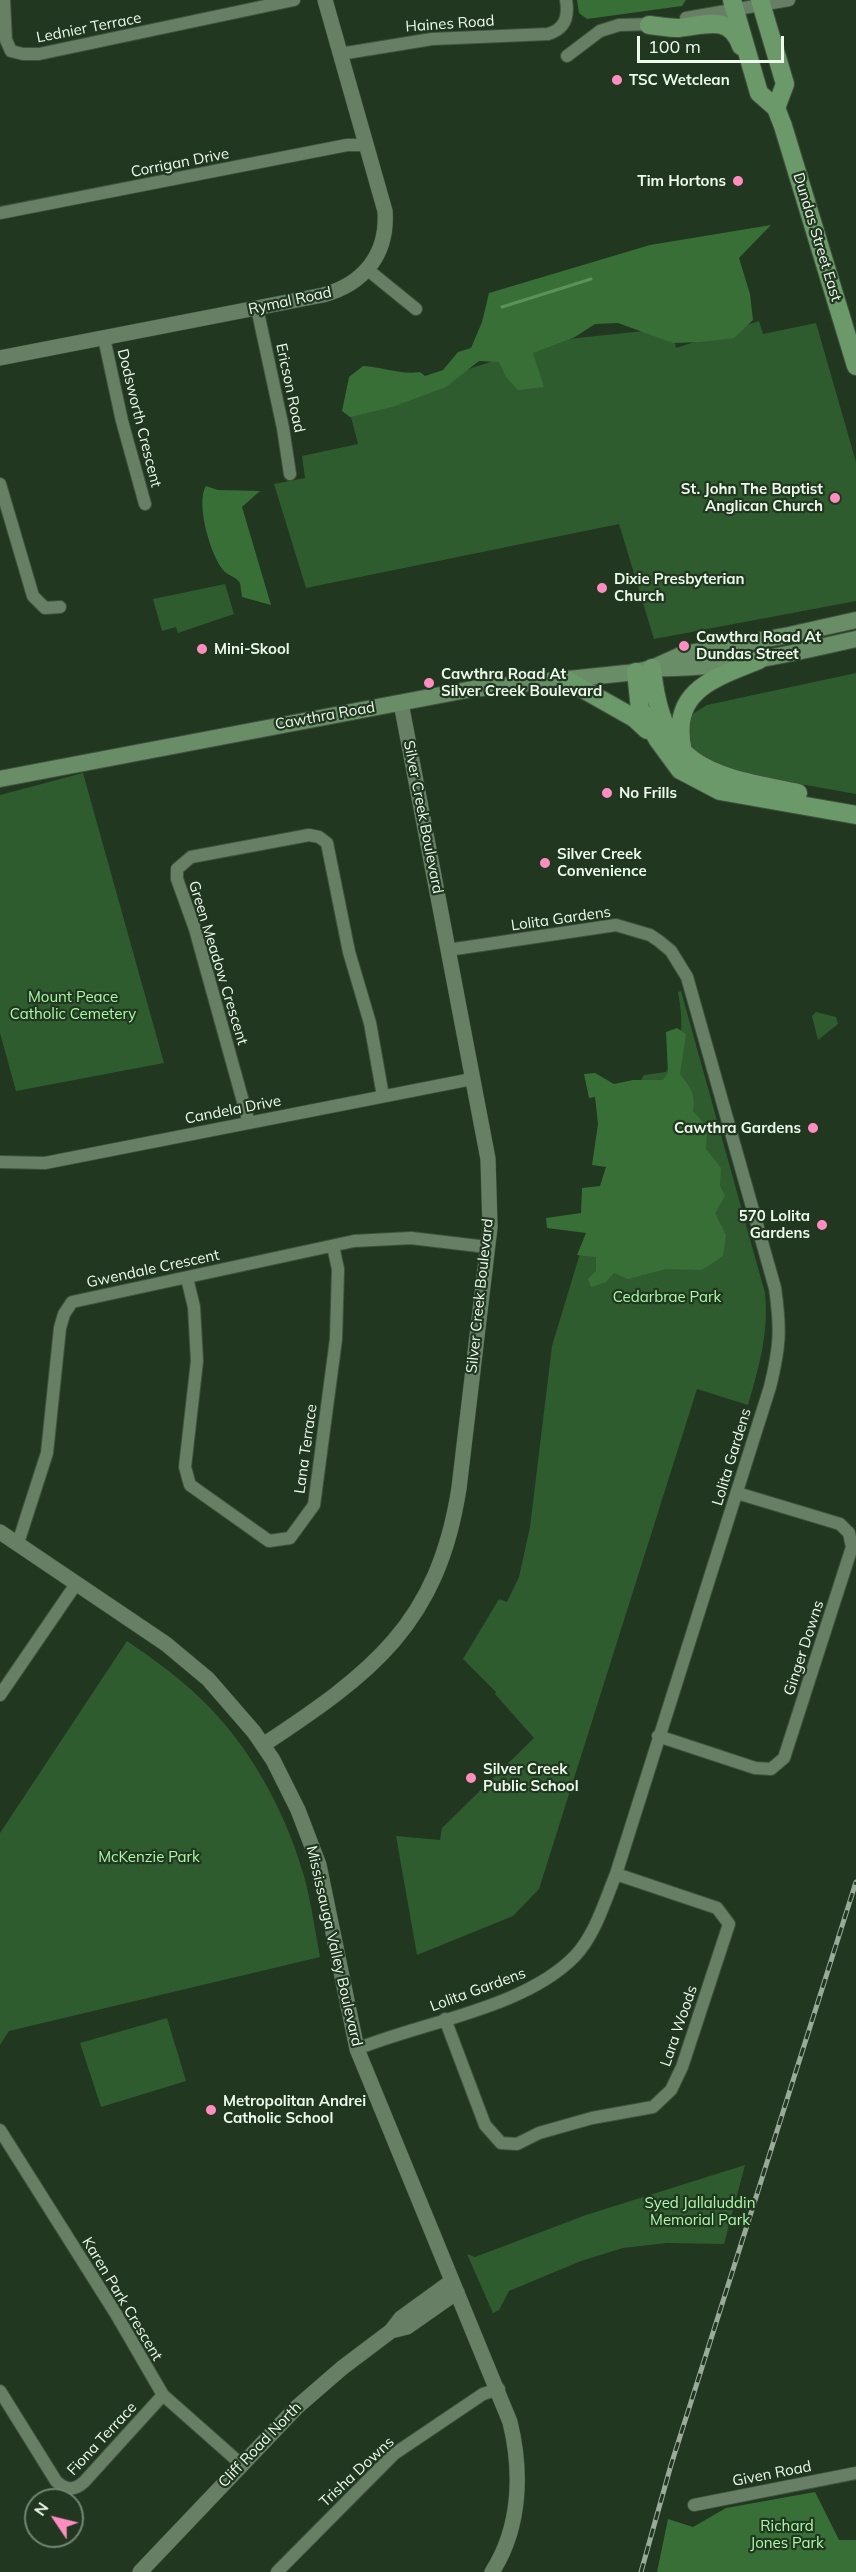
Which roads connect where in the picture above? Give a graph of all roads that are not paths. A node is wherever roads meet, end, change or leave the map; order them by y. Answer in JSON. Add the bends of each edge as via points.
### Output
{"nodes":[{"id":1,"x":4,"y":0,"type":"edge"},
{"id":2,"x":294,"y":0,"type":"edge"},
{"id":3,"x":325,"y":0,"type":"edge"},
{"id":4,"x":566,"y":0,"type":"edge"},
{"id":5,"x":789,"y":0,"type":"edge"},
{"id":6,"x":761,"y":2,"type":"edge"},
{"id":7,"x":733,"y":5,"type":"edge"},
{"id":8,"x":649,"y":25,"type":"junction"},
{"id":9,"x":340,"y":54,"type":"junction"},
{"id":10,"x":567,"y":56,"type":"dead end"},
{"id":11,"x":750,"y":63,"type":"junction"},
{"id":12,"x":776,"y":108,"type":"junction"},
{"id":13,"x":365,"y":145,"type":"junction"},
{"id":14,"x":0,"y":213,"type":"edge"},
{"id":15,"x":368,"y":270,"type":"junction"},
{"id":16,"x":257,"y":308,"type":"junction"},
{"id":17,"x":416,"y":309,"type":"dead end"},
{"id":18,"x":104,"y":339,"type":"junction"},
{"id":19,"x":0,"y":358,"type":"edge"},
{"id":20,"x":856,"y":366,"type":"edge"},
{"id":21,"x":290,"y":474,"type":"dead end"},
{"id":22,"x":0,"y":484,"type":"edge"},
{"id":23,"x":145,"y":504,"type":"dead end"},
{"id":24,"x":60,"y":608,"type":"dead end"},
{"id":25,"x":856,"y":620,"type":"edge"},
{"id":26,"x":856,"y":639,"type":"edge"},
{"id":27,"x":759,"y":660,"type":"junction"},
{"id":28,"x":644,"y":670,"type":"junction"},
{"id":29,"x":565,"y":679,"type":"junction"},
{"id":30,"x":401,"y":703,"type":"junction"},
{"id":31,"x":658,"y":741,"type":"junction"},
{"id":32,"x":684,"y":753,"type":"junction"},
{"id":33,"x":0,"y":778,"type":"edge"},
{"id":34,"x":856,"y":804,"type":"edge"},
{"id":35,"x":856,"y":815,"type":"edge"},
{"id":36,"x":448,"y":950,"type":"junction"},
{"id":37,"x":472,"y":1078,"type":"junction"},
{"id":38,"x":383,"y":1096,"type":"junction"},
{"id":39,"x":249,"y":1123,"type":"junction"},
{"id":40,"x":0,"y":1162,"type":"edge"},
{"id":41,"x":333,"y":1246,"type":"junction"},
{"id":42,"x":487,"y":1247,"type":"junction"},
{"id":43,"x":188,"y":1278,"type":"junction"},
{"id":44,"x":736,"y":1492,"type":"junction"},
{"id":45,"x":0,"y":1532,"type":"edge"},
{"id":46,"x":18,"y":1543,"type":"junction"},
{"id":47,"x":76,"y":1584,"type":"junction"},
{"id":48,"x":0,"y":1695,"type":"edge"},
{"id":49,"x":658,"y":1736,"type":"junction"},
{"id":50,"x":263,"y":1745,"type":"junction"},
{"id":51,"x":616,"y":1874,"type":"junction"},
{"id":52,"x":445,"y":2019,"type":"junction"},
{"id":53,"x":357,"y":2049,"type":"junction"},
{"id":54,"x":0,"y":2130,"type":"edge"},
{"id":55,"x":455,"y":2286,"type":"junction"},
{"id":56,"x":499,"y":2389,"type":"junction"},
{"id":57,"x":0,"y":2391,"type":"edge"},
{"id":58,"x":163,"y":2396,"type":"junction"},
{"id":59,"x":241,"y":2464,"type":"junction"},
{"id":60,"x":856,"y":2473,"type":"edge"},
{"id":61,"x":694,"y":2505,"type":"dead end"},
{"id":62,"x":140,"y":2572,"type":"edge"},
{"id":63,"x":277,"y":2572,"type":"edge"},
{"id":64,"x":492,"y":2572,"type":"edge"}],
"edges":[{"from":1,"to":2,"type":"street","name":"Lednier Terrace","via":[[6,40],[11,51],[23,54],[66,49]]},
{"from":3,"to":9,"type":"street","name":"Rymal Road"},
{"from":4,"to":9,"type":"street","name":"Haines Road","via":[[567,14],[561,28],[548,34],[412,41]]},
{"from":5,"to":6,"type":"street"},
{"from":6,"to":7,"type":"street"},
{"from":6,"to":12,"type":"main road","via":[[785,84]]},
{"from":7,"to":8,"type":"street"},
{"from":7,"to":11,"type":"main road","name":"Dundas Street East"},
{"from":8,"to":10,"type":"street","via":[[619,25],[600,31]]},
{"from":8,"to":11,"type":"main road","via":[[678,28],[717,24],[734,34]]},
{"from":9,"to":13,"type":"street","name":"Rymal Road"},
{"from":11,"to":12,"type":"main road","name":"Dundas Street East","via":[[759,93]]},
{"from":12,"to":20,"type":"main road","name":"Dundas Street East"},
{"from":13,"to":14,"type":"street","name":"Corrigan Drive","via":[[347,145]]},
{"from":13,"to":15,"type":"street","name":"Rymal Road","via":[[386,224],[380,250]]},
{"from":15,"to":16,"type":"street","name":"Rymal Road","via":[[356,282],[335,292]]},
{"from":15,"to":17,"type":"street"},
{"from":16,"to":18,"type":"street","name":"Rymal Road"},
{"from":16,"to":21,"type":"street","name":"Ericson Road"},
{"from":18,"to":19,"type":"street","name":"Rymal Road"},
{"from":18,"to":23,"type":"street","name":"Dodsworth Crescent"},
{"from":22,"to":24,"type":"street","via":[[33,596],[45,608]]},
{"from":25,"to":28,"type":"main road","name":"Cawthra Road","via":[[683,654]]},
{"from":26,"to":27,"type":"main road","name":"Cawthra Road"},
{"from":27,"to":28,"type":"main road","name":"Cawthra Road","via":[[685,670]]},
{"from":27,"to":32,"type":"main road","via":[[707,682],[684,706],[678,731]]},
{"from":28,"to":29,"type":"main road","name":"Cawthra Road"},
{"from":28,"to":31,"type":"main road","via":[[640,709]]},
{"from":28,"to":32,"type":"main road","via":[[667,733]]},
{"from":29,"to":30,"type":"main road","name":"Cawthra Road","via":[[472,689]]},
{"from":29,"to":31,"type":"main road","via":[[634,718]]},
{"from":30,"to":33,"type":"main road","name":"Cawthra Road"},
{"from":30,"to":36,"type":"street","name":"Silver Creek Boulevard"},
{"from":31,"to":35,"type":"main road","via":[[680,770],[720,791]]},
{"from":32,"to":34,"type":"main road","via":[[710,772],[729,778]]},
{"from":36,"to":37,"type":"street","name":"Silver Creek Boulevard"},
{"from":36,"to":44,"type":"street","name":"Lolita Gardens","via":[[616,925],[659,941],[671,951],[687,977],[775,1288],[781,1327],[770,1387]]},
{"from":37,"to":38,"type":"street","name":"Candela Drive"},
{"from":37,"to":42,"type":"street","name":"Silver Creek Boulevard","via":[[488,1159]]},
{"from":38,"to":39,"type":"street","name":"Candela Drive"},
{"from":38,"to":39,"type":"street","name":"Green Meadow Crescent","via":[[370,1023],[349,952],[327,843],[309,835],[191,857],[177,868],[177,879],[195,929]]},
{"from":39,"to":40,"type":"street","name":"Candela Drive","via":[[45,1163]]},
{"from":41,"to":42,"type":"street","name":"Gwendale Crescent","via":[[411,1238]]},
{"from":41,"to":43,"type":"street","name":"Gwendale Crescent"},
{"from":41,"to":43,"type":"street","name":"Lana Terrace","via":[[338,1269],[336,1340],[314,1505],[290,1538],[269,1541],[190,1485],[185,1467],[197,1361]]},
{"from":42,"to":50,"type":"street","name":"Silver Creek Boulevard","via":[[455,1515],[439,1572],[410,1622],[374,1663]]},
{"from":43,"to":46,"type":"street","name":"Gwendale Crescent","via":[[72,1302],[64,1314],[47,1453]]},
{"from":44,"to":49,"type":"street","name":"Lolita Gardens"},
{"from":44,"to":49,"type":"street","name":"Ginger Downs","via":[[840,1524],[849,1533],[852,1546],[784,1758],[771,1769],[755,1768]]},
{"from":45,"to":46,"type":"street","name":"Mississauga Valley Boulevard"},
{"from":46,"to":47,"type":"street","name":"Mississauga Valley Boulevard"},
{"from":47,"to":48,"type":"street"},
{"from":47,"to":50,"type":"street","name":"Mississauga Valley Boulevard","via":[[166,1644],[208,1679]]},
{"from":49,"to":51,"type":"street","name":"Lolita Gardens"},
{"from":50,"to":53,"type":"street","name":"Mississauga Valley Boulevard","via":[[287,1785],[319,1864]]},
{"from":51,"to":52,"type":"street","name":"Lolita Gardens","via":[[581,1947],[554,1974],[524,1992]]},
{"from":51,"to":52,"type":"street","name":"Lara Woods","via":[[717,1908],[729,1924],[682,2067],[671,2090],[653,2107],[592,2118],[539,2133],[517,2144],[501,2143],[485,2125]]},
{"from":52,"to":53,"type":"street","name":"Lolita Gardens"},
{"from":53,"to":55,"type":"street","name":"Mississauga Valley Boulevard"},
{"from":54,"to":58,"type":"street","name":"Karen Park Crescent"},
{"from":55,"to":56,"type":"street","name":"Mississauga Valley Boulevard"},
{"from":55,"to":59,"type":"street","name":"Cliff Road North","via":[[401,2318],[391,2331],[315,2390]]},
{"from":56,"to":63,"type":"street","name":"Trisha Downs","via":[[477,2398],[394,2454]]},
{"from":56,"to":64,"type":"street","name":"Mississauga Valley Boulevard","via":[[519,2470],[515,2512]]},
{"from":57,"to":58,"type":"street","name":"Fiona Terrace","via":[[56,2481],[70,2489],[84,2482]]},
{"from":58,"to":59,"type":"street","name":"Karen Park Crescent"},
{"from":59,"to":62,"type":"street","name":"Cliff Road North"},
{"from":60,"to":61,"type":"street","name":"Given Road"}]}
